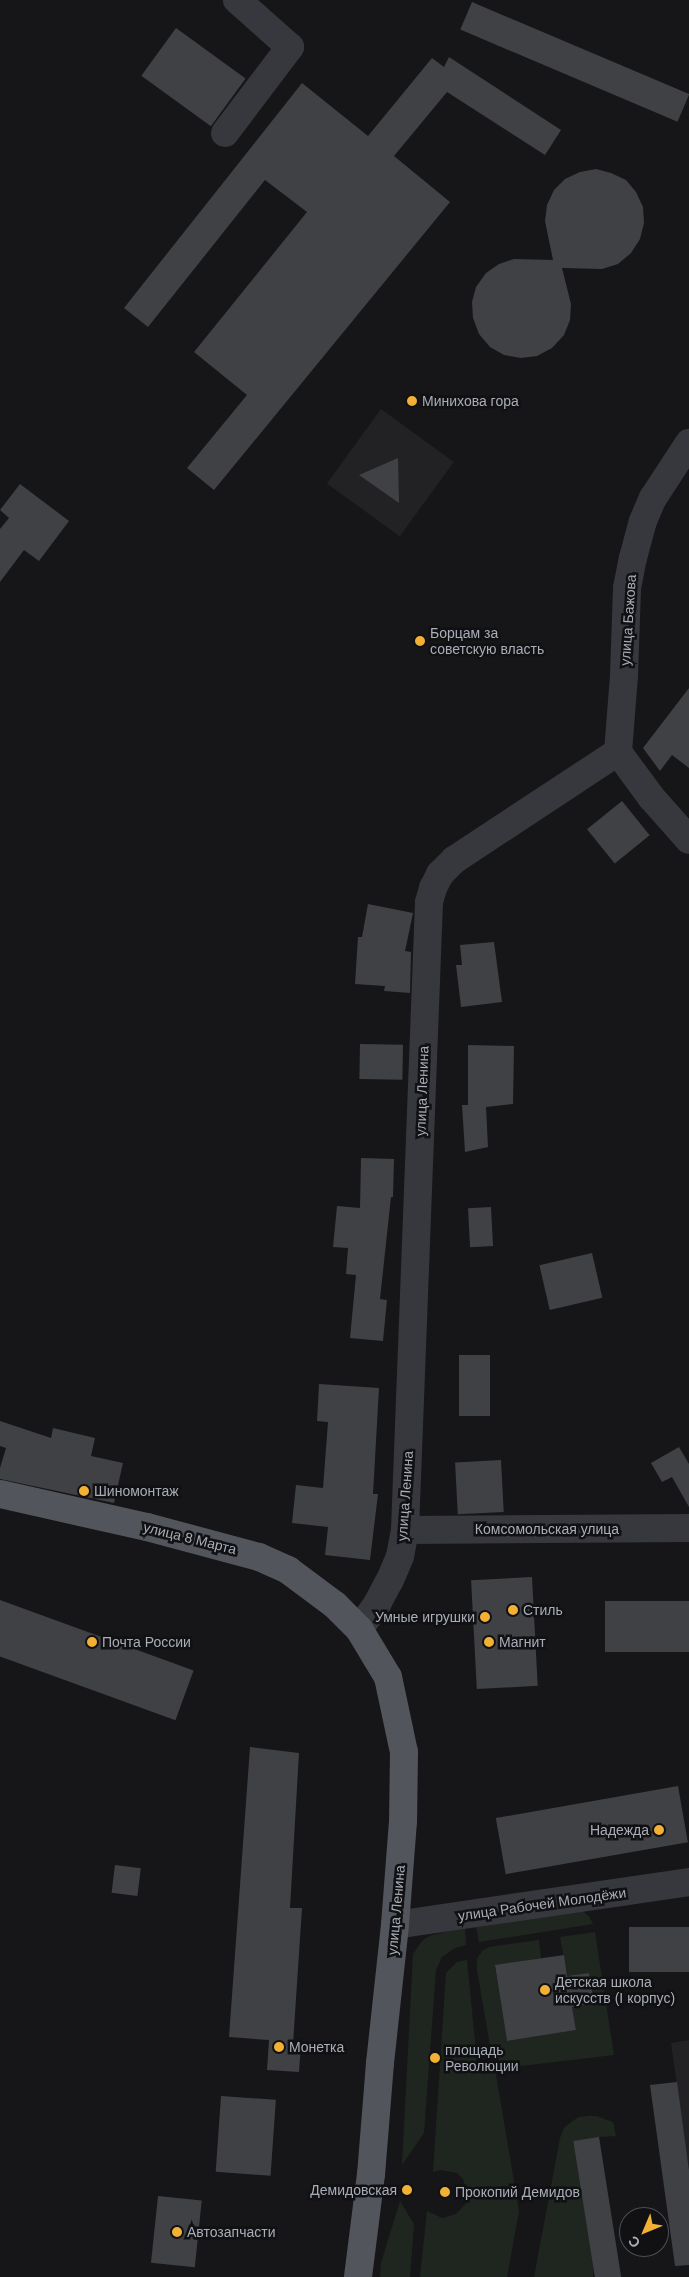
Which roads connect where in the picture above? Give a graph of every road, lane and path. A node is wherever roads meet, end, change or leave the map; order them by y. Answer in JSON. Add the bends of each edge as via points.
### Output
{"nodes":[{"id":1,"x":237,"y":0,"type":"edge"},
{"id":2,"x":225,"y":133,"type":"dead end"},
{"id":3,"x":689,"y":443,"type":"edge"},
{"id":4,"x":618,"y":752,"type":"junction"},
{"id":5,"x":689,"y":840,"type":"edge"},
{"id":6,"x":0,"y":1494,"type":"edge"},
{"id":7,"x":689,"y":1528,"type":"edge"},
{"id":8,"x":405,"y":1530,"type":"junction"},
{"id":9,"x":359,"y":1629,"type":"junction"},
{"id":10,"x":689,"y":1882,"type":"edge"},
{"id":11,"x":395,"y":1925,"type":"junction"},
{"id":12,"x":358,"y":2277,"type":"edge"}],
"edges":[{"from":1,"to":2,"type":"street","via":[[290,47]]},
{"from":3,"to":4,"type":"street","name":"улица Бажова","via":[[654,498],[633,558],[627,588]]},
{"from":4,"to":5,"type":"street","via":[[651,797]]},
{"from":4,"to":8,"type":"street","name":"улица Ленина","via":[[454,860],[432,888]]},
{"from":6,"to":9,"type":"main road","name":"улица 8 Марта","via":[[147,1527],[259,1557],[311,1585]]},
{"from":7,"to":8,"type":"street","name":"Комсомольская улица"},
{"from":8,"to":9,"type":"street","name":"улица Ленина","via":[[400,1556],[390,1580]]},
{"from":9,"to":11,"type":"main road","name":"улица Ленина","via":[[388,1677],[404,1752],[403,1821]]},
{"from":10,"to":11,"type":"street","name":"улица Рабочей Молодёжи"},
{"from":11,"to":12,"type":"main road","name":"улица Ленина"}]}
